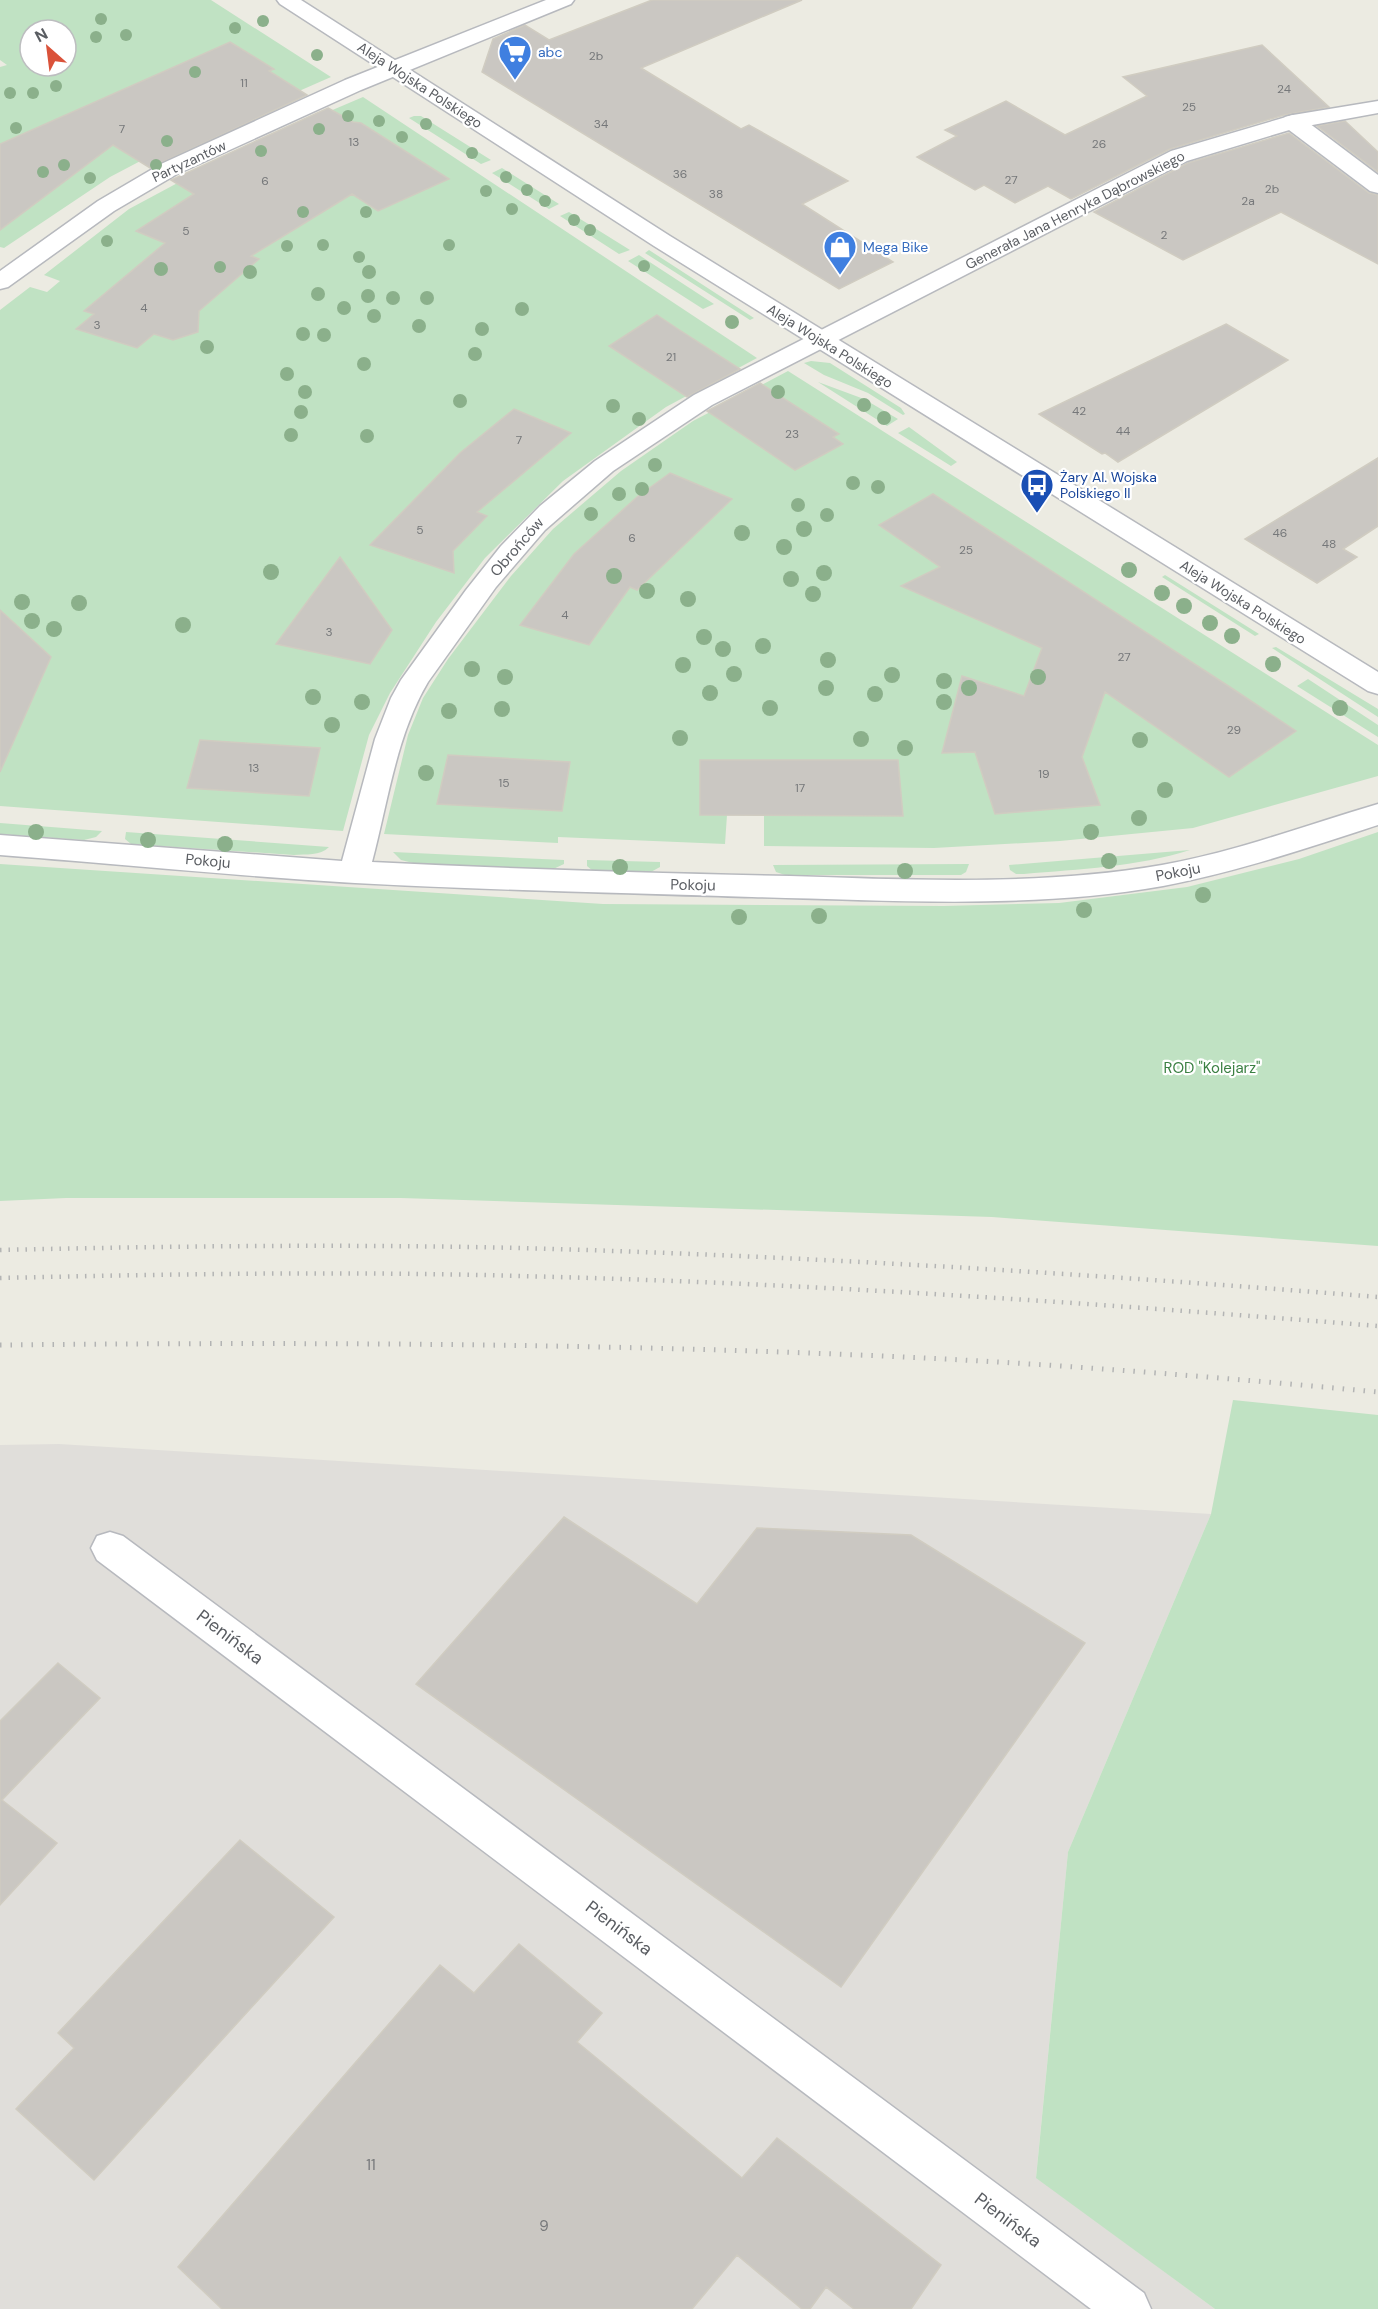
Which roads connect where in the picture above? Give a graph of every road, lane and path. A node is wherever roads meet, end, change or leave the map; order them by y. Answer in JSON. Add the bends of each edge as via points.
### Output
{"nodes":[{"id":1,"x":287,"y":0,"type":"edge"},
{"id":2,"x":564,"y":0,"type":"edge"},
{"id":3,"x":394,"y":68,"type":"junction"},
{"id":4,"x":1378,"y":107,"type":"edge"},
{"id":5,"x":1293,"y":122,"type":"junction"},
{"id":6,"x":1378,"y":186,"type":"edge"},
{"id":7,"x":4,"y":275,"type":"edge"},
{"id":8,"x":820,"y":339,"type":"junction"},
{"id":9,"x":1378,"y":685,"type":"edge"},
{"id":10,"x":1378,"y":814,"type":"edge"},
{"id":11,"x":0,"y":845,"type":"edge"},
{"id":12,"x":354,"y":872,"type":"junction"},
{"id":13,"x":110,"y":1548,"type":"dead end"},
{"id":14,"x":1128,"y":2309,"type":"edge"}],
"edges":[{"from":1,"to":3,"type":"street","name":"Aleja Wojska Polskiego"},
{"from":2,"to":3,"type":"street","name":"Partyzantów"},
{"from":3,"to":7,"type":"street","name":"Partyzantów","via":[[149,180]]},
{"from":3,"to":8,"type":"street","name":"Aleja Wojska Polskiego"},
{"from":4,"to":5,"type":"street","name":"Generała Jana Henryka Dąbrowskiego"},
{"from":5,"to":6,"type":"street"},
{"from":5,"to":8,"type":"street","name":"Generała Jana Henryka Dąbrowskiego","via":[[1179,156]]},
{"from":8,"to":9,"type":"street","name":"Aleja Wojska Polskiego"},
{"from":8,"to":12,"type":"street","name":"Obrońców","via":[[703,400],[650,433],[569,493],[509,553],[405,698],[392,730]]},
{"from":10,"to":12,"type":"street","name":"Pokoju","via":[[1205,867],[1129,880],[1025,889],[676,885]]},
{"from":11,"to":12,"type":"street","name":"Pokoju"},
{"from":13,"to":14,"type":"street","name":"Pienińska"}]}
